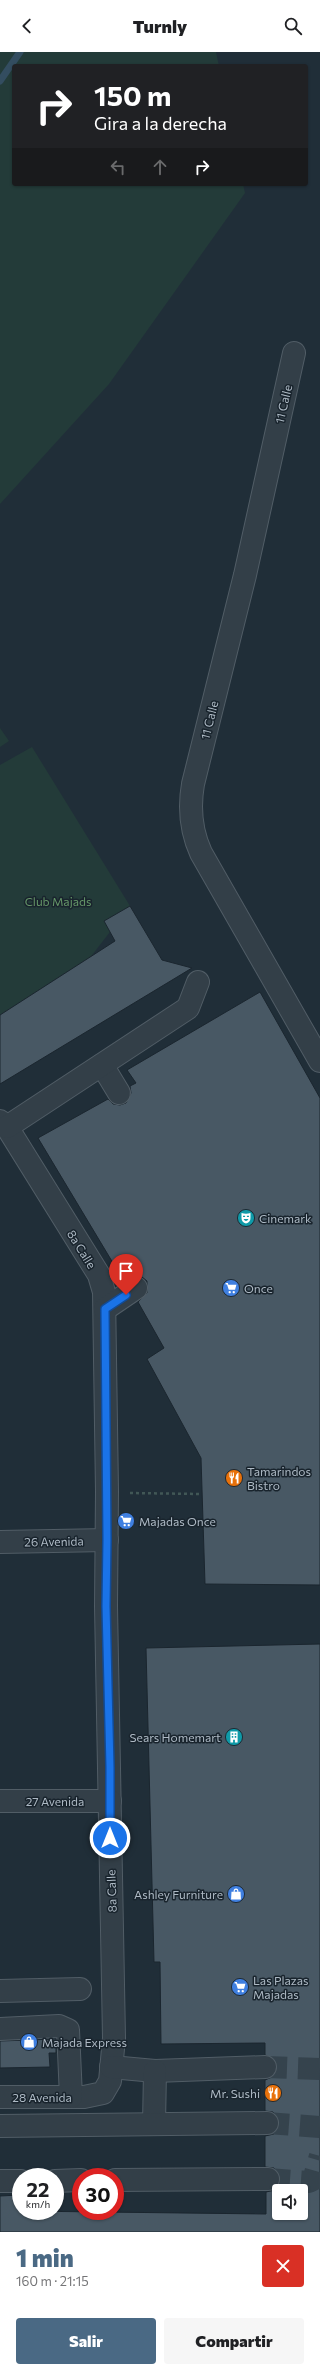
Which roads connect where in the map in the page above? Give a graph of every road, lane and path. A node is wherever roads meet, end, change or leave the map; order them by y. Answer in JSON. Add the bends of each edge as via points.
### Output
{"nodes":[{"id":1,"x":294,"y":353,"type":"dead end"},
{"id":2,"x":198,"y":982,"type":"dead end"},
{"id":3,"x":320,"y":1061,"type":"edge"},
{"id":4,"x":102,"y":1065,"type":"junction"},
{"id":5,"x":119,"y":1093,"type":"dead end"},
{"id":6,"x":3,"y":1124,"type":"edge"},
{"id":7,"x":136,"y":1288,"type":"dead end"},
{"id":8,"x":105,"y":1309,"type":"junction"},
{"id":9,"x":107,"y":1492,"type":"junction"},
{"id":10,"x":201,"y":1494,"type":"dead end"},
{"id":11,"x":107,"y":1540,"type":"junction"},
{"id":12,"x":0,"y":1542,"type":"edge"},
{"id":13,"x":0,"y":1790,"type":"edge"},
{"id":14,"x":110,"y":1795,"type":"junction"},
{"id":15,"x":0,"y":1801,"type":"edge"},
{"id":16,"x":80,"y":1989,"type":"dead end"},
{"id":17,"x":0,"y":1991,"type":"edge"},
{"id":18,"x":0,"y":2029,"type":"edge"},
{"id":19,"x":111,"y":2067,"type":"junction"},
{"id":20,"x":265,"y":2067,"type":"tunnel mouth"},
{"id":21,"x":155,"y":2071,"type":"junction"},
{"id":22,"x":0,"y":2097,"type":"edge"},
{"id":23,"x":77,"y":2097,"type":"junction"},
{"id":24,"x":267,"y":2123,"type":"tunnel mouth"},
{"id":25,"x":154,"y":2124,"type":"junction"},
{"id":26,"x":0,"y":2126,"type":"edge"},
{"id":27,"x":268,"y":2179,"type":"tunnel mouth"},
{"id":28,"x":124,"y":2180,"type":"edge"},
{"id":29,"x":0,"y":2181,"type":"edge"},
{"id":30,"x":12,"y":2181,"type":"edge"}],
"edges":[{"from":1,"to":3,"type":"street","name":"11 Calle","via":[[245,575],[193,784],[191,813],[197,845]]},
{"from":2,"to":4,"type":"street","via":[[188,1008]]},
{"from":4,"to":5,"type":"street"},
{"from":4,"to":6,"type":"street"},
{"from":6,"to":8,"type":"street","name":"8a Calle","via":[[99,1275]]},
{"from":7,"to":8,"type":"street"},
{"from":8,"to":9,"type":"street","name":"8a Calle"},
{"from":9,"to":10,"type":"path"},
{"from":9,"to":11,"type":"street","name":"8a Calle"},
{"from":11,"to":12,"type":"street","name":"26 Avenida"},
{"from":11,"to":14,"type":"street","name":"8a Calle"},
{"from":13,"to":14,"type":"street","name":"27 Avenida"},
{"from":14,"to":15,"type":"street","name":"27 Avenida"},
{"from":14,"to":19,"type":"street","name":"8a Calle","via":[[114,2038]]},
{"from":16,"to":17,"type":"street"},
{"from":18,"to":23,"type":"street","via":[[60,2026],[66,2028]]},
{"from":19,"to":21,"type":"street"},
{"from":19,"to":23,"type":"street","name":"8a Calle","via":[[110,2084],[105,2090],[98,2095]]},
{"from":20,"to":21,"type":"street"},
{"from":21,"to":25,"type":"street"},
{"from":22,"to":23,"type":"street","name":"28 Avenida"},
{"from":24,"to":25,"type":"street"},
{"from":25,"to":26,"type":"street"},
{"from":27,"to":28,"type":"street"},
{"from":29,"to":30,"type":"street"}]}
